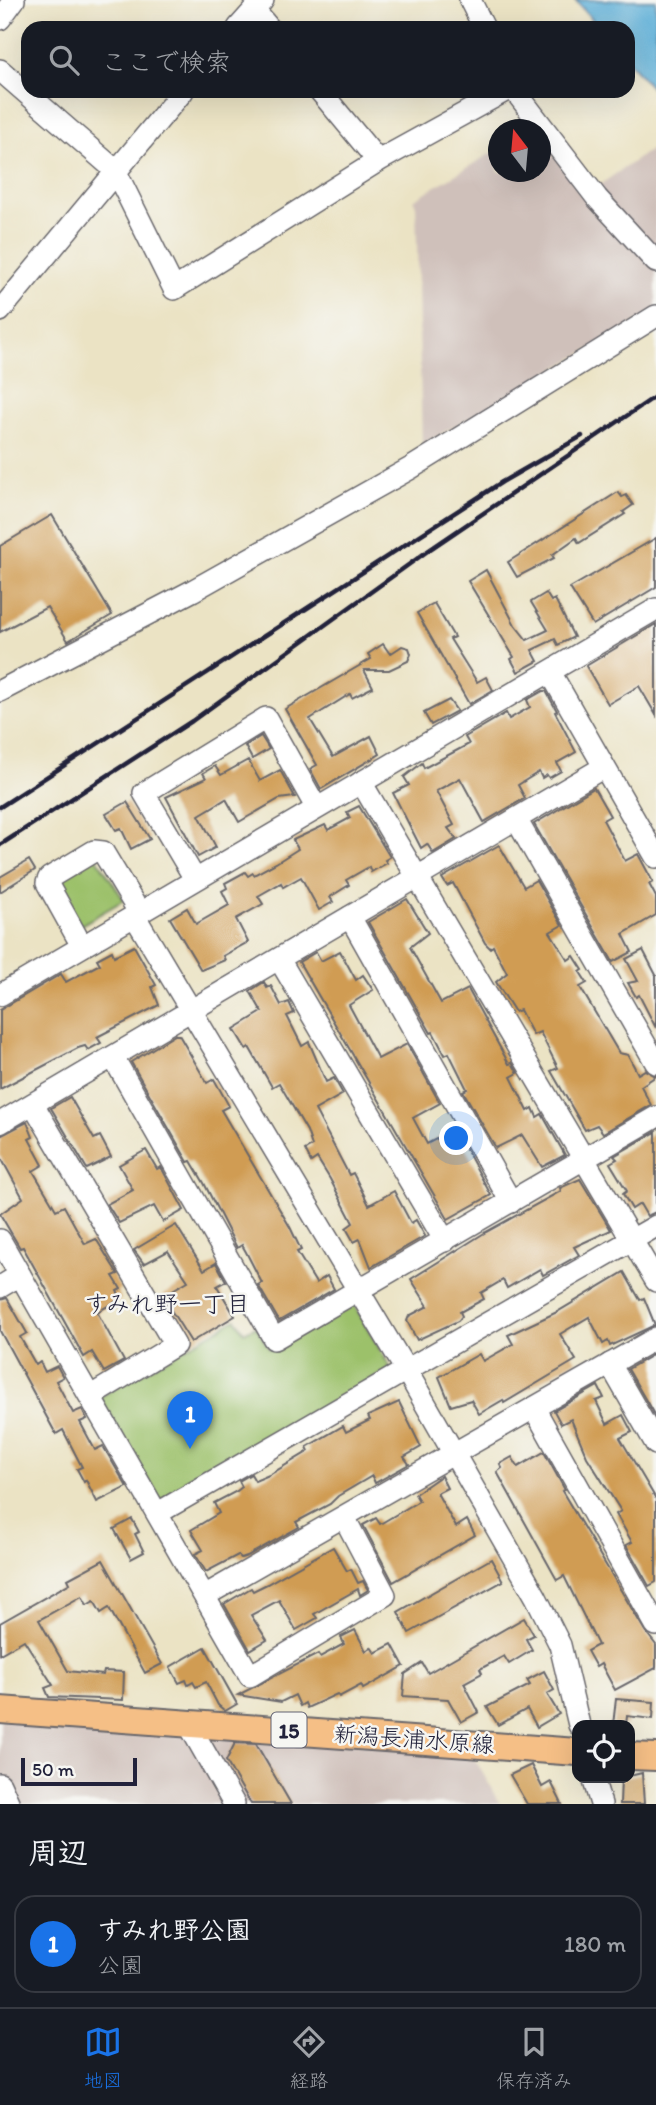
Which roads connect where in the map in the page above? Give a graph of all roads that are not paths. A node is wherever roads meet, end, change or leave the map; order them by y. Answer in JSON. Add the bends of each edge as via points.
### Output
{"nodes":[{"id":1,"x":15,"y":0,"type":"edge"},
{"id":2,"x":470,"y":0,"type":"edge"},
{"id":3,"x":258,"y":5,"type":"edge"},
{"id":4,"x":0,"y":19,"type":"edge"},
{"id":5,"x":244,"y":21,"type":"edge"},
{"id":6,"x":266,"y":21,"type":"edge"},
{"id":7,"x":480,"y":21,"type":"edge"},
{"id":8,"x":0,"y":70,"type":"edge"},
{"id":9,"x":21,"y":88,"type":"edge"},
{"id":10,"x":32,"y":98,"type":"edge"},
{"id":11,"x":177,"y":98,"type":"edge"},
{"id":12,"x":326,"y":98,"type":"edge"},
{"id":13,"x":492,"y":98,"type":"edge"},
{"id":14,"x":520,"y":98,"type":"edge"},
{"id":15,"x":378,"y":161,"type":"junction"},
{"id":16,"x":115,"y":170,"type":"junction"},
{"id":17,"x":656,"y":262,"type":"edge"},
{"id":18,"x":0,"y":311,"type":"edge"},
{"id":19,"x":656,"y":316,"type":"edge"},
{"id":20,"x":656,"y":609,"type":"edge"},
{"id":21,"x":550,"y":672,"type":"junction"},
{"id":22,"x":0,"y":691,"type":"edge"},
{"id":23,"x":604,"y":767,"type":"junction"},
{"id":24,"x":361,"y":782,"type":"junction"},
{"id":25,"x":316,"y":807,"type":"junction"},
{"id":26,"x":516,"y":819,"type":"junction"},
{"id":27,"x":656,"y":857,"type":"edge"},
{"id":28,"x":416,"y":878,"type":"junction"},
{"id":29,"x":195,"y":879,"type":"junction"},
{"id":30,"x":137,"y":914,"type":"junction"},
{"id":31,"x":350,"y":917,"type":"junction"},
{"id":32,"x":82,"y":946,"type":"junction"},
{"id":33,"x":279,"y":959,"type":"junction"},
{"id":34,"x":0,"y":995,"type":"edge"},
{"id":35,"x":191,"y":1011,"type":"junction"},
{"id":36,"x":113,"y":1057,"type":"junction"},
{"id":37,"x":656,"y":1063,"type":"edge"},
{"id":38,"x":33,"y":1104,"type":"junction"},
{"id":39,"x":656,"y":1118,"type":"edge"},
{"id":40,"x":0,"y":1124,"type":"edge"},
{"id":41,"x":585,"y":1159,"type":"junction"},
{"id":42,"x":511,"y":1202,"type":"junction"},
{"id":43,"x":656,"y":1226,"type":"edge"},
{"id":44,"x":0,"y":1240,"type":"edge"},
{"id":45,"x":632,"y":1240,"type":"junction"},
{"id":46,"x":445,"y":1241,"type":"junction"},
{"id":47,"x":20,"y":1275,"type":"junction"},
{"id":48,"x":656,"y":1281,"type":"edge"},
{"id":49,"x":0,"y":1287,"type":"edge"},
{"id":50,"x":359,"y":1291,"type":"junction"},
{"id":51,"x":656,"y":1338,"type":"edge"},
{"id":52,"x":610,"y":1364,"type":"junction"},
{"id":53,"x":407,"y":1370,"type":"junction"},
{"id":54,"x":91,"y":1396,"type":"junction"},
{"id":55,"x":534,"y":1408,"type":"junction"},
{"id":56,"x":656,"y":1444,"type":"edge"},
{"id":57,"x":454,"y":1454,"type":"junction"},
{"id":58,"x":158,"y":1513,"type":"junction"},
{"id":59,"x":344,"y":1517,"type":"junction"},
{"id":60,"x":206,"y":1595,"type":"junction"},
{"id":61,"x":656,"y":1625,"type":"edge"},
{"id":62,"x":0,"y":1710,"type":"edge"},
{"id":63,"x":578,"y":1720,"type":"edge"},
{"id":64,"x":188,"y":1723,"type":"junction"},
{"id":65,"x":572,"y":1752,"type":"edge"},
{"id":66,"x":635,"y":1756,"type":"edge"},
{"id":67,"x":656,"y":1758,"type":"edge"},
{"id":68,"x":595,"y":1783,"type":"edge"},
{"id":69,"x":0,"y":1784,"type":"edge"},
{"id":70,"x":9,"y":1804,"type":"edge"},
{"id":71,"x":234,"y":1804,"type":"edge"},
{"id":72,"x":601,"y":1804,"type":"edge"}],
"edges":[{"from":1,"to":4,"type":"street"},
{"from":2,"to":7,"type":"street"},
{"from":3,"to":5,"type":"street"},
{"from":3,"to":6,"type":"street"},
{"from":8,"to":9,"type":"street"},
{"from":10,"to":16,"type":"street"},
{"from":11,"to":16,"type":"street"},
{"from":12,"to":15,"type":"street"},
{"from":13,"to":15,"type":"street"},
{"from":14,"to":17,"type":"street","via":[[597,198]]},
{"from":15,"to":16,"type":"street","via":[[174,289]]},
{"from":16,"to":18,"type":"street"},
{"from":19,"to":22,"type":"street","via":[[411,468],[192,591]]},
{"from":20,"to":21,"type":"street"},
{"from":21,"to":23,"type":"street"},
{"from":21,"to":24,"type":"street"},
{"from":23,"to":26,"type":"street"},
{"from":23,"to":27,"type":"street"},
{"from":24,"to":25,"type":"street"},
{"from":24,"to":28,"type":"street"},
{"from":25,"to":29,"type":"street"},
{"from":25,"to":29,"type":"street","via":[[266,718],[144,793]]},
{"from":26,"to":28,"type":"street"},
{"from":26,"to":37,"type":"street"},
{"from":28,"to":31,"type":"street"},
{"from":28,"to":41,"type":"street"},
{"from":29,"to":30,"type":"street"},
{"from":30,"to":32,"type":"street"},
{"from":30,"to":32,"type":"street","via":[[103,852],[94,851],[47,883]]},
{"from":30,"to":35,"type":"street"},
{"from":31,"to":33,"type":"street"},
{"from":31,"to":42,"type":"street"},
{"from":32,"to":34,"type":"street"},
{"from":33,"to":35,"type":"street"},
{"from":33,"to":46,"type":"street"},
{"from":35,"to":36,"type":"street"},
{"from":35,"to":50,"type":"street"},
{"from":36,"to":38,"type":"street"},
{"from":36,"to":50,"type":"street","via":[[274,1339]]},
{"from":38,"to":40,"type":"street"},
{"from":38,"to":54,"type":"street","via":[[175,1345]]},
{"from":39,"to":41,"type":"street"},
{"from":41,"to":42,"type":"street"},
{"from":41,"to":45,"type":"street"},
{"from":42,"to":46,"type":"street"},
{"from":43,"to":45,"type":"street"},
{"from":44,"to":47,"type":"street"},
{"from":45,"to":48,"type":"street"},
{"from":45,"to":53,"type":"street"},
{"from":46,"to":50,"type":"street"},
{"from":47,"to":49,"type":"street"},
{"from":47,"to":54,"type":"street"},
{"from":50,"to":53,"type":"street"},
{"from":51,"to":52,"type":"street"},
{"from":52,"to":55,"type":"street"},
{"from":52,"to":56,"type":"street"},
{"from":53,"to":57,"type":"street"},
{"from":53,"to":58,"type":"street"},
{"from":54,"to":58,"type":"street"},
{"from":55,"to":57,"type":"street"},
{"from":55,"to":61,"type":"street"},
{"from":57,"to":59,"type":"street"},
{"from":57,"to":63,"type":"street","via":[[560,1645]]},
{"from":58,"to":60,"type":"street"},
{"from":59,"to":60,"type":"street"},
{"from":59,"to":60,"type":"street","via":[[385,1595],[250,1676]]},
{"from":62,"to":64,"type":"main road","name":"新潟長浦水原線","number":"15"},
{"from":64,"to":65,"type":"main road","name":"新潟長浦水原線","number":"15"},
{"from":64,"to":71,"type":"street"},
{"from":66,"to":67,"type":"main road"},
{"from":68,"to":72,"type":"street"},
{"from":69,"to":70,"type":"street"}]}
